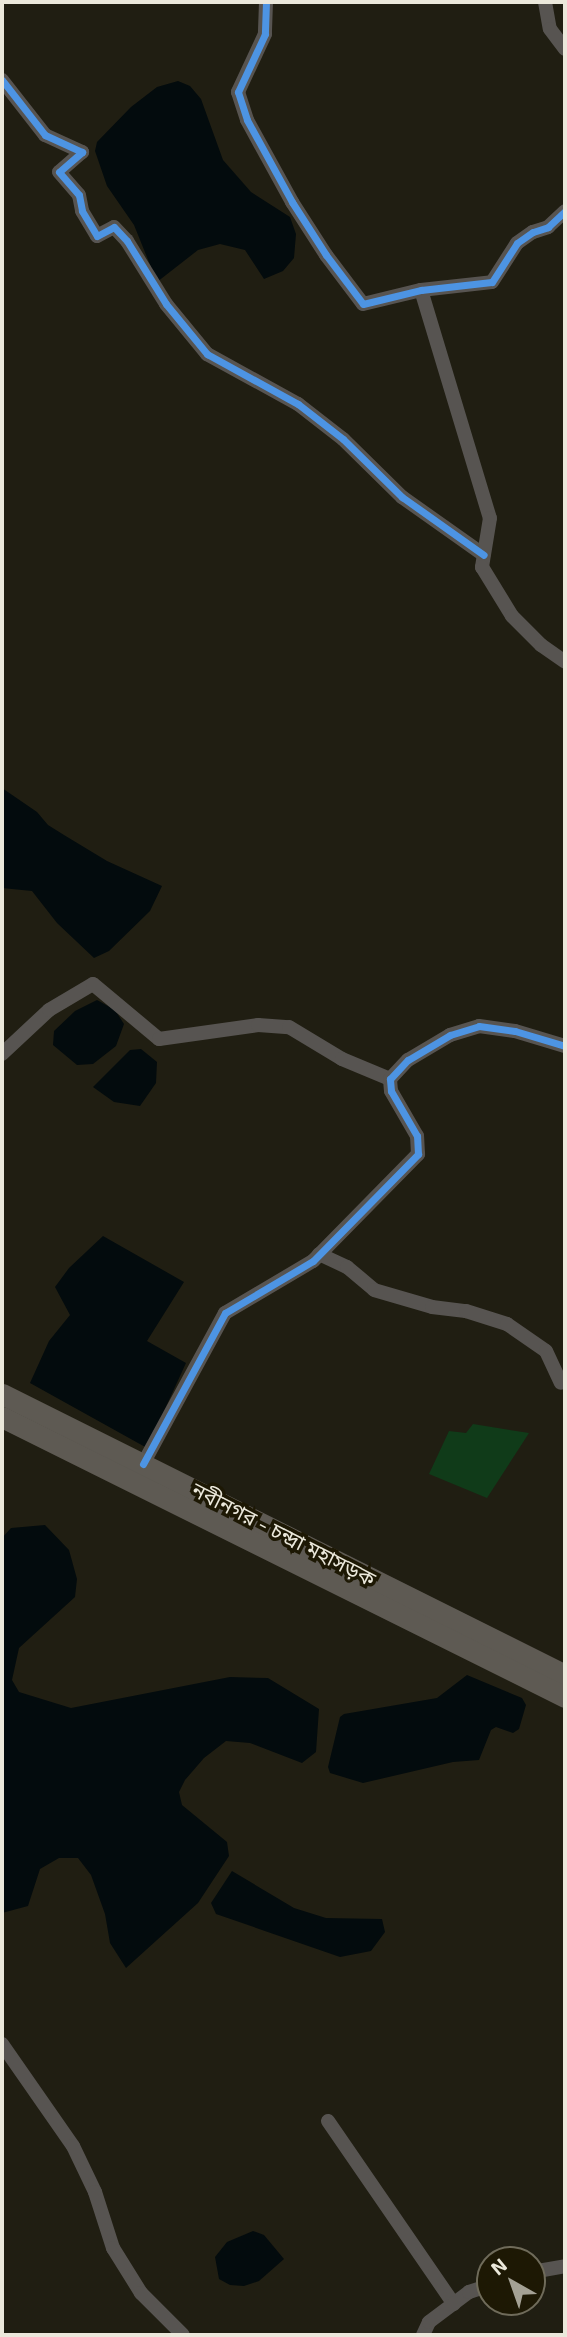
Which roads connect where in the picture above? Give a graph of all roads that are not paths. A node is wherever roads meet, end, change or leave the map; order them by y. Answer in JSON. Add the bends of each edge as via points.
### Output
{"nodes":[{"id":1,"x":266,"y":2,"type":"edge"},
{"id":2,"x":545,"y":2,"type":"edge"},
{"id":3,"x":565,"y":49,"type":"edge"},
{"id":4,"x":2,"y":80,"type":"edge"},
{"id":5,"x":565,"y":211,"type":"edge"},
{"id":6,"x":421,"y":290,"type":"junction"},
{"id":7,"x":484,"y":555,"type":"junction"},
{"id":8,"x":565,"y":662,"type":"edge"},
{"id":9,"x":565,"y":1046,"type":"edge"},
{"id":10,"x":2,"y":1054,"type":"edge"},
{"id":11,"x":390,"y":1079,"type":"junction"},
{"id":12,"x":320,"y":1254,"type":"junction"},
{"id":13,"x":561,"y":1383,"type":"dead end"},
{"id":14,"x":2,"y":1394,"type":"edge"},
{"id":15,"x":2,"y":1418,"type":"edge"},
{"id":16,"x":143,"y":1464,"type":"junction"},
{"id":17,"x":565,"y":1675,"type":"edge"},
{"id":18,"x":565,"y":1697,"type":"edge"},
{"id":19,"x":2,"y":2044,"type":"edge"},
{"id":20,"x":328,"y":2121,"type":"dead end"},
{"id":21,"x":565,"y":2266,"type":"edge"},
{"id":22,"x":546,"y":2269,"type":"edge"},
{"id":23,"x":476,"y":2290,"type":"edge"},
{"id":24,"x":454,"y":2304,"type":"junction"},
{"id":25,"x":183,"y":2335,"type":"edge"},
{"id":26,"x":423,"y":2335,"type":"edge"}],
"edges":[{"from":1,"to":6,"type":"street","via":[[265,34],[239,92],[268,162],[326,255],[363,304]]},
{"from":2,"to":3,"type":"street","via":[[550,29]]},
{"from":4,"to":7,"type":"street","via":[[45,135],[82,152],[59,172],[79,195],[82,211],[97,236],[114,227],[121,234],[166,304],[206,354],[298,404],[343,439],[402,497]]},
{"from":5,"to":6,"type":"street","via":[[548,227],[517,243],[492,282]]},
{"from":6,"to":7,"type":"street","via":[[490,518]]},
{"from":7,"to":8,"type":"street","via":[[482,567],[512,616]]},
{"from":9,"to":11,"type":"street","via":[[479,1026],[450,1035]]},
{"from":10,"to":11,"type":"street","via":[[49,1010],[93,984],[159,1038],[258,1025],[289,1027],[342,1059]]},
{"from":11,"to":12,"type":"street","via":[[391,1091],[417,1136],[418,1154]]},
{"from":12,"to":13,"type":"street","via":[[347,1267],[374,1290],[507,1324],[546,1350]]},
{"from":12,"to":16,"type":"street","via":[[225,1313]]},
{"from":14,"to":16,"type":"highway","name":"নবীনগর - চন্দ্রা মহাসড়ক"},
{"from":15,"to":18,"type":"highway","name":"নবীনগর - চন্দ্রা মহাসড়ক"},
{"from":16,"to":17,"type":"highway","name":"নবীনগর - চন্দ্রা মহাসড়ক"},
{"from":19,"to":25,"type":"street","via":[[73,2146],[95,2192],[113,2248],[142,2292]]},
{"from":20,"to":24,"type":"street"},
{"from":21,"to":22,"type":"street"},
{"from":23,"to":24,"type":"street"},
{"from":24,"to":26,"type":"street","via":[[429,2322]]}]}
